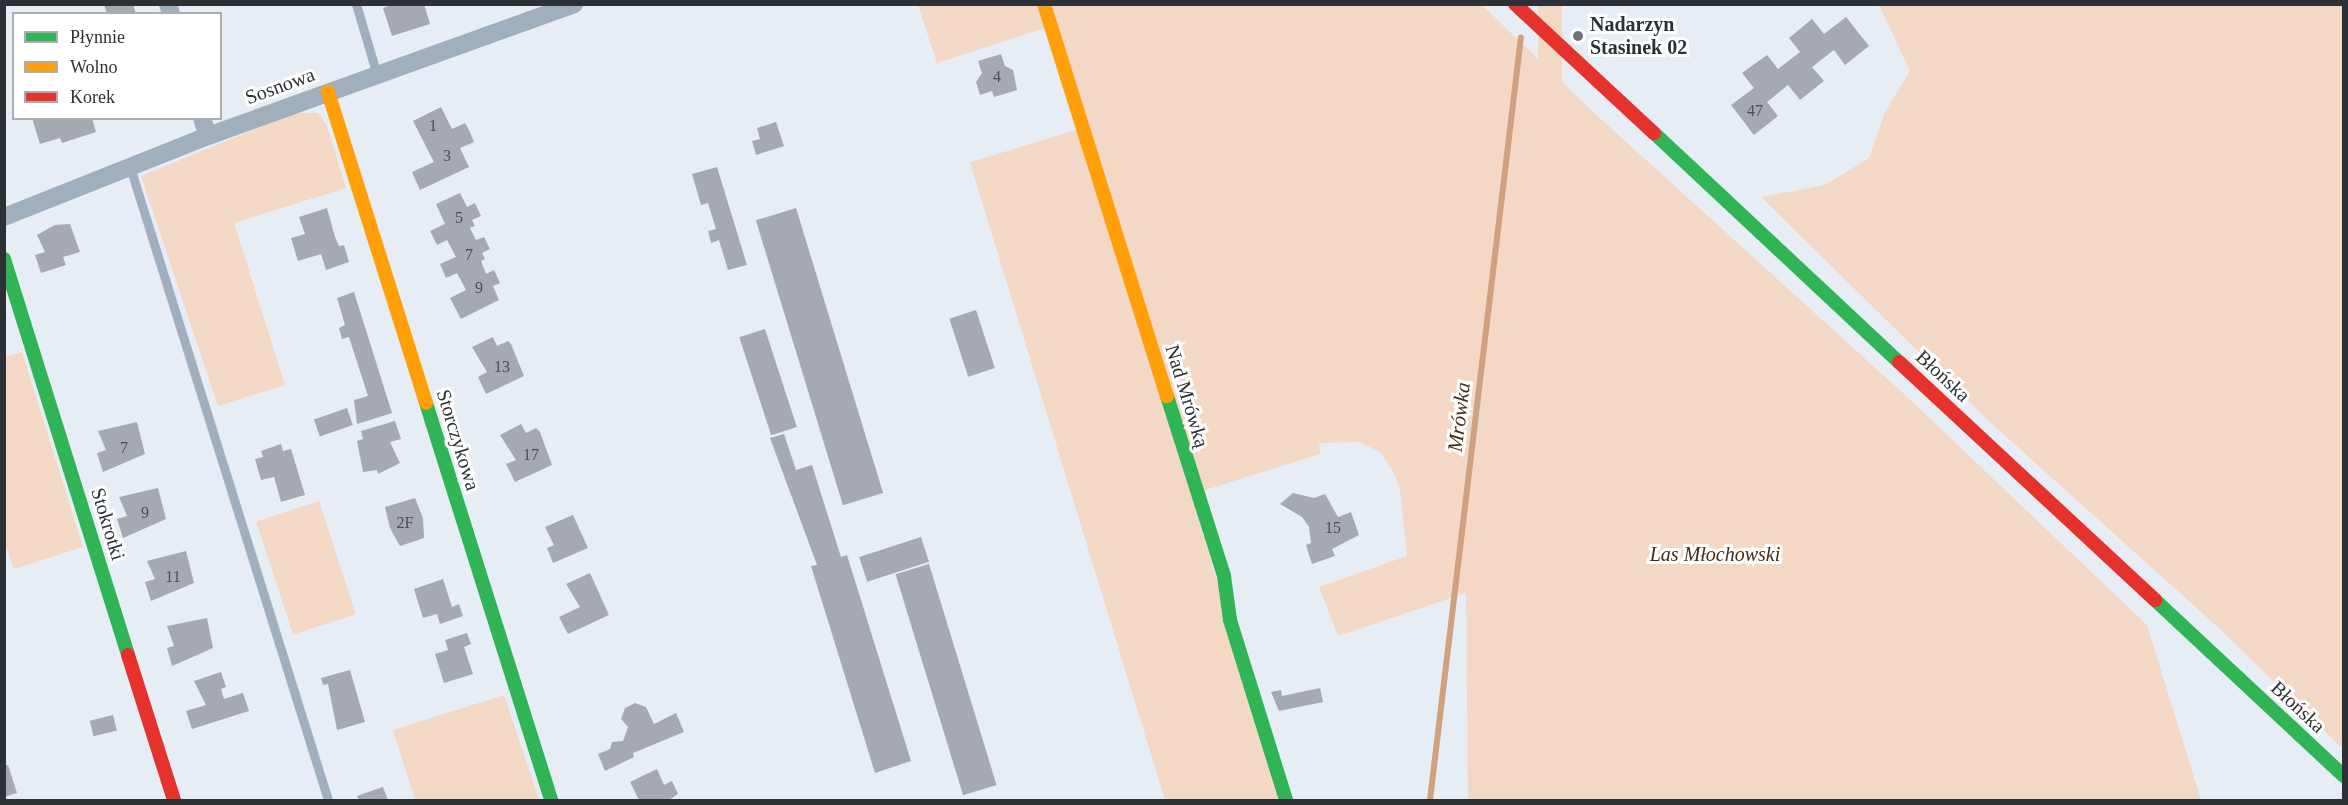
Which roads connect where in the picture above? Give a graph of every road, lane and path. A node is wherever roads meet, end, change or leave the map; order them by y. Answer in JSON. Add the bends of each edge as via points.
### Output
{"nodes":[{"id":1,"x":356,"y":4,"type":"edge"},
{"id":2,"x":574,"y":4,"type":"edge"},
{"id":3,"x":1044,"y":4,"type":"edge"},
{"id":4,"x":1515,"y":4,"type":"edge"},
{"id":5,"x":377,"y":75,"type":"junction"},
{"id":6,"x":328,"y":92,"type":"junction"},
{"id":7,"x":205,"y":127,"type":"edge"},
{"id":8,"x":130,"y":167,"type":"junction"},
{"id":9,"x":4,"y":217,"type":"edge"},
{"id":10,"x":4,"y":259,"type":"edge"},
{"id":11,"x":2343,"y":776,"type":"edge"},
{"id":12,"x":174,"y":801,"type":"edge"},
{"id":13,"x":328,"y":801,"type":"edge"},
{"id":14,"x":551,"y":801,"type":"edge"},
{"id":15,"x":1286,"y":801,"type":"edge"}],
"edges":[{"from":1,"to":5,"type":"lane"},
{"from":2,"to":5,"type":"street","name":"Sosnowa"},
{"from":3,"to":15,"type":"street","name":"Nad Mrówką","via":[[1224,576],[1230,620]]},
{"from":4,"to":11,"type":"street","name":"Błońska"},
{"from":5,"to":6,"type":"street","name":"Sosnowa"},
{"from":6,"to":7,"type":"street","name":"Sosnowa"},
{"from":6,"to":14,"type":"street","name":"Storczykowa"},
{"from":7,"to":8,"type":"street","name":"Sosnowa"},
{"from":8,"to":9,"type":"street","name":"Sosnowa"},
{"from":8,"to":13,"type":"lane"},
{"from":10,"to":12,"type":"street","name":"Stokrotki"}]}
